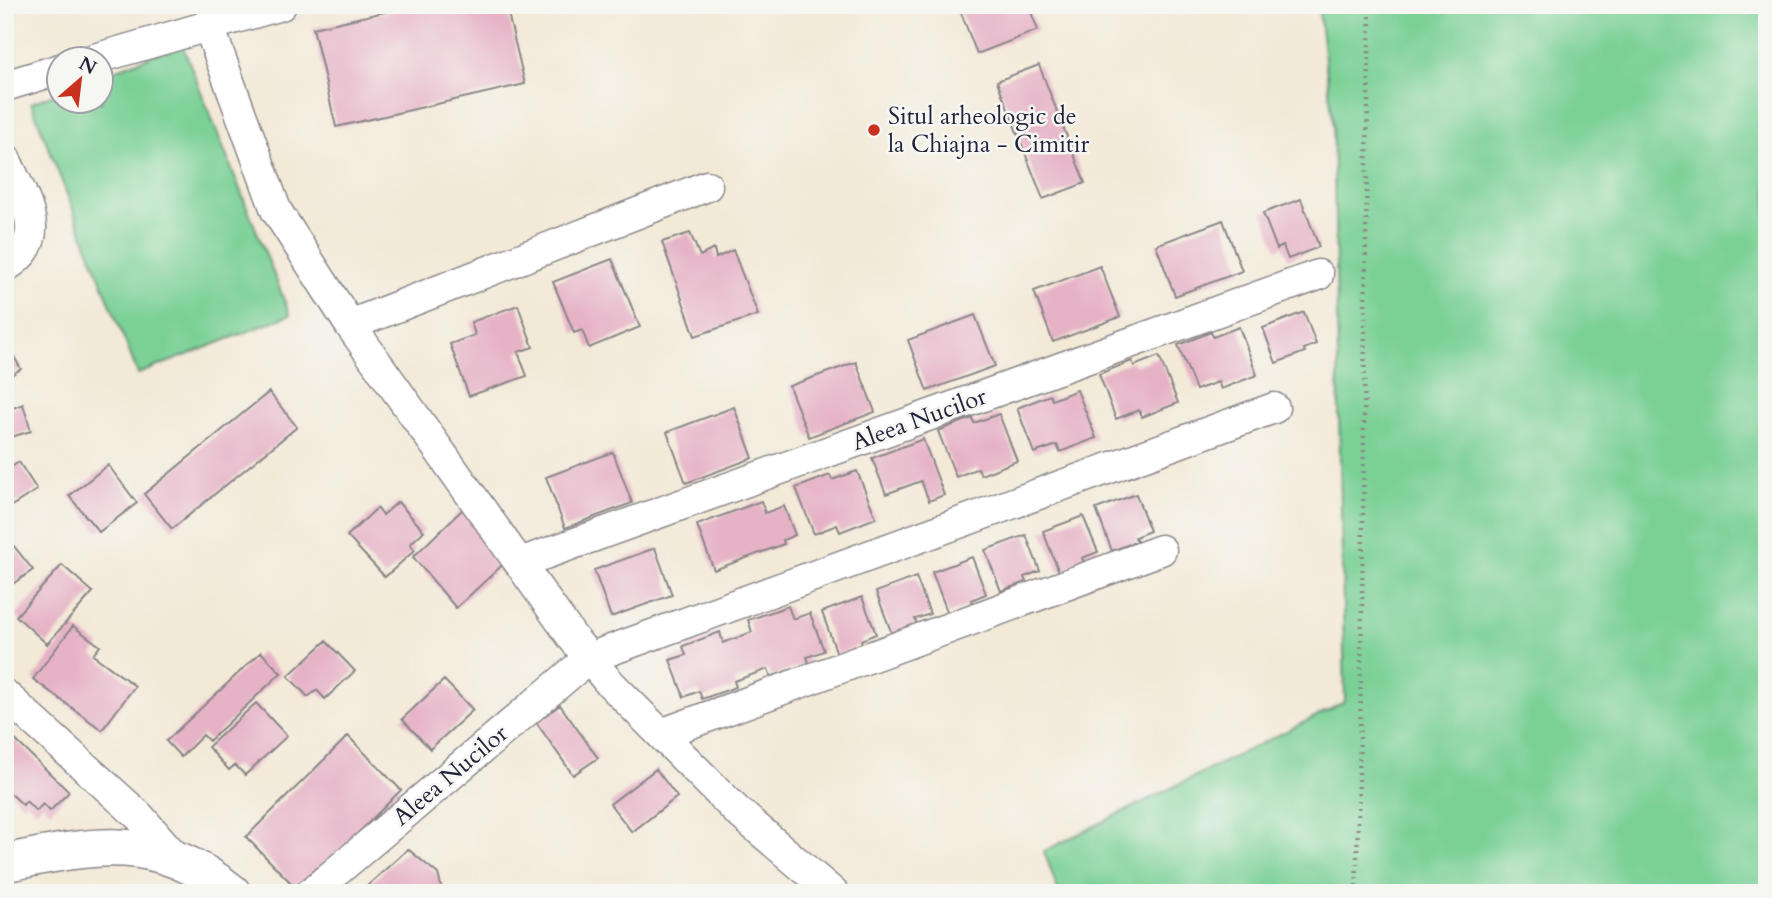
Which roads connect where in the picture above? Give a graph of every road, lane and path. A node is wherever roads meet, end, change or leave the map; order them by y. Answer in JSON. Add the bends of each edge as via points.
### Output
{"nodes":[{"id":1,"x":281,"y":5,"type":"edge"},
{"id":2,"x":1370,"y":5,"type":"edge"},
{"id":3,"x":208,"y":24,"type":"junction"},
{"id":4,"x":116,"y":52,"type":"edge"},
{"id":5,"x":46,"y":73,"type":"edge"},
{"id":6,"x":5,"y":86,"type":"edge"},
{"id":7,"x":5,"y":158,"type":"edge"},
{"id":8,"x":707,"y":186,"type":"dead end"},
{"id":9,"x":5,"y":267,"type":"edge"},
{"id":10,"x":1318,"y":275,"type":"dead end"},
{"id":11,"x":350,"y":325,"type":"junction"},
{"id":12,"x":1274,"y":408,"type":"dead end"},
{"id":13,"x":1161,"y":550,"type":"dead end"},
{"id":14,"x":520,"y":563,"type":"junction"},
{"id":15,"x":589,"y":658,"type":"junction"},
{"id":16,"x":5,"y":695,"type":"edge"},
{"id":17,"x":661,"y":734,"type":"junction"},
{"id":18,"x":174,"y":857,"type":"junction"},
{"id":19,"x":5,"y":863,"type":"edge"},
{"id":20,"x":232,"y":893,"type":"edge"},
{"id":21,"x":311,"y":893,"type":"edge"},
{"id":22,"x":833,"y":893,"type":"edge"},
{"id":23,"x":1356,"y":893,"type":"edge"}],
"edges":[{"from":1,"to":3,"type":"street"},
{"from":2,"to":23,"type":"path"},
{"from":3,"to":4,"type":"street"},
{"from":3,"to":11,"type":"street","via":[[276,210]]},
{"from":5,"to":6,"type":"street"},
{"from":7,"to":9,"type":"street","via":[[33,226],[32,240],[23,254]]},
{"from":8,"to":11,"type":"street"},
{"from":10,"to":14,"type":"street","name":"Aleea Nucilor"},
{"from":11,"to":14,"type":"street"},
{"from":12,"to":15,"type":"street","name":"Aleea Nucilor"},
{"from":13,"to":17,"type":"street"},
{"from":14,"to":15,"type":"street"},
{"from":15,"to":17,"type":"street"},
{"from":15,"to":21,"type":"street","name":"Aleea Nucilor"},
{"from":16,"to":18,"type":"street","via":[[115,793]]},
{"from":17,"to":22,"type":"street","via":[[736,810]]},
{"from":18,"to":19,"type":"main road","via":[[118,845]]},
{"from":18,"to":20,"type":"main road"}]}
